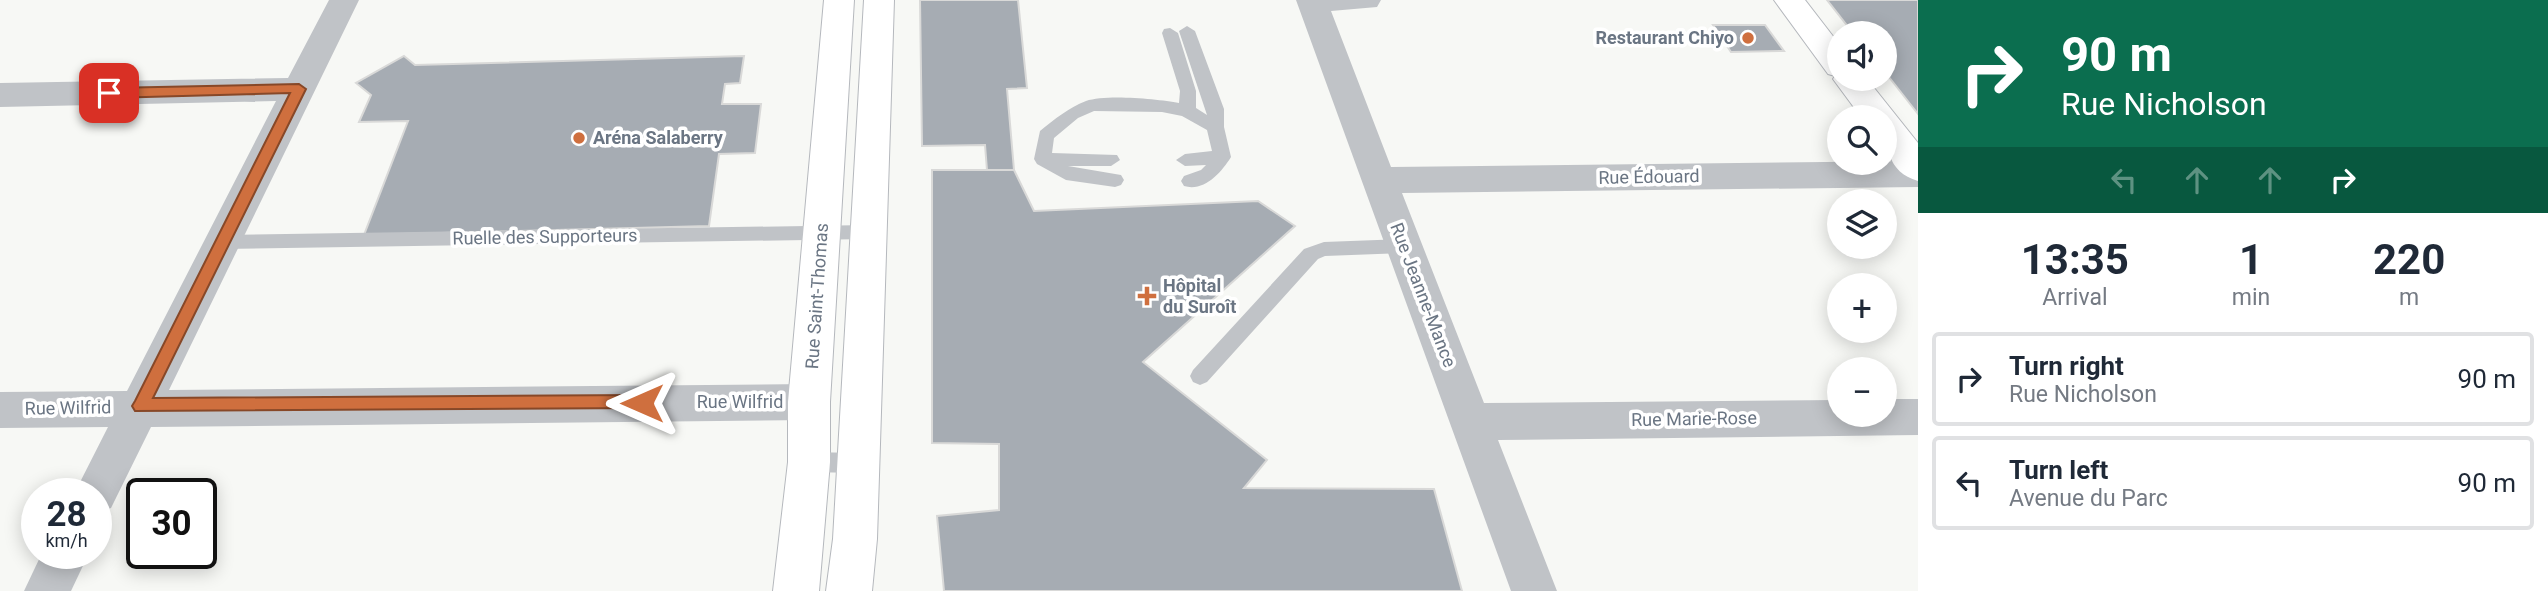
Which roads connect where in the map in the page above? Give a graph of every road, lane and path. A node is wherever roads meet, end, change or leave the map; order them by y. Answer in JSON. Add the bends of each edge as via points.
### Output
{"nodes":[{"id":1,"x":344,"y":0,"type":"edge"},
{"id":2,"x":839,"y":0,"type":"edge"},
{"id":3,"x":879,"y":0,"type":"edge"},
{"id":4,"x":1366,"y":0,"type":"edge"},
{"id":5,"x":1789,"y":0,"type":"edge"},
{"id":6,"x":1312,"y":1,"type":"edge"},
{"id":7,"x":1179,"y":32,"type":"joint"},
{"id":8,"x":1827,"y":50,"type":"edge"},
{"id":9,"x":299,"y":89,"type":"junction"},
{"id":10,"x":1858,"y":91,"type":"edge"},
{"id":11,"x":0,"y":95,"type":"edge"},
{"id":12,"x":1870,"y":105,"type":"edge"},
{"id":13,"x":1187,"y":111,"type":"junction"},
{"id":14,"x":1215,"y":127,"type":"junction"},
{"id":15,"x":1897,"y":142,"type":"edge"},
{"id":16,"x":1222,"y":157,"type":"junction"},
{"id":17,"x":1043,"y":159,"type":"junction"},
{"id":18,"x":1111,"y":160,"type":"dead end"},
{"id":19,"x":1185,"y":160,"type":"dead end"},
{"id":20,"x":1918,"y":171,"type":"edge"},
{"id":21,"x":1115,"y":180,"type":"dead end"},
{"id":22,"x":1379,"y":180,"type":"junction"},
{"id":23,"x":1190,"y":181,"type":"dead end"},
{"id":24,"x":822,"y":232,"type":"junction"},
{"id":25,"x":868,"y":232,"type":"junction"},
{"id":26,"x":222,"y":242,"type":"junction"},
{"id":27,"x":1404,"y":246,"type":"junction"},
{"id":28,"x":1200,"y":376,"type":"dead end"},
{"id":29,"x":809,"y":401,"type":"junction"},
{"id":30,"x":141,"y":406,"type":"junction"},
{"id":31,"x":0,"y":410,"type":"edge"},
{"id":32,"x":1918,"y":416,"type":"edge"},
{"id":33,"x":1471,"y":422,"type":"junction"},
{"id":34,"x":809,"y":462,"type":"junction"},
{"id":35,"x":858,"y":463,"type":"junction"},
{"id":36,"x":104,"y":478,"type":"edge"},
{"id":37,"x":58,"y":569,"type":"edge"},
{"id":38,"x":47,"y":591,"type":"edge"},
{"id":39,"x":796,"y":591,"type":"edge"},
{"id":40,"x":849,"y":591,"type":"edge"},
{"id":41,"x":1534,"y":591,"type":"edge"}],
"edges":[{"from":1,"to":9,"type":"street"},
{"from":2,"to":24,"type":"street","name":"Rue Saint-Thomas"},
{"from":3,"to":25,"type":"street"},
{"from":4,"to":6,"type":"street"},
{"from":5,"to":8,"type":"street"},
{"from":6,"to":22,"type":"street","name":"Rue Jeanne-Mance"},
{"from":7,"to":13,"type":"lane"},
{"from":7,"to":14,"type":"lane","via":[[1216,109]]},
{"from":9,"to":11,"type":"street"},
{"from":9,"to":26,"type":"street"},
{"from":10,"to":12,"type":"street"},
{"from":13,"to":14,"type":"lane"},
{"from":13,"to":17,"type":"lane","via":[[1092,106],[1072,114],[1046,135]]},
{"from":14,"to":16,"type":"lane"},
{"from":15,"to":20,"type":"street"},
{"from":16,"to":19,"type":"lane"},
{"from":16,"to":23,"type":"lane","via":[[1207,175]]},
{"from":17,"to":18,"type":"lane"},
{"from":17,"to":21,"type":"lane","via":[[1066,173]]},
{"from":20,"to":22,"type":"street","name":"Rue Édouard"},
{"from":22,"to":27,"type":"street","name":"Rue Jeanne-Mance"},
{"from":24,"to":25,"type":"lane","name":"Ruelle des Supporteurs"},
{"from":24,"to":26,"type":"lane","name":"Ruelle des Supporteurs"},
{"from":24,"to":29,"type":"street","name":"Rue Saint-Thomas"},
{"from":25,"to":35,"type":"street"},
{"from":26,"to":30,"type":"street"},
{"from":27,"to":28,"type":"lane","via":[[1311,254]]},
{"from":27,"to":33,"type":"street","name":"Rue Jeanne-Mance"},
{"from":29,"to":30,"type":"street","name":"Rue Wilfrid"},
{"from":29,"to":34,"type":"street","name":"Rue Saint-Thomas"},
{"from":30,"to":31,"type":"street","name":"Rue Wilfrid"},
{"from":30,"to":36,"type":"street"},
{"from":32,"to":33,"type":"street","name":"Rue Marie-Rose"},
{"from":33,"to":41,"type":"street","name":"Rue Jeanne-Mance"},
{"from":34,"to":35,"type":"lane"},
{"from":34,"to":39,"type":"street","name":"Rue Saint-Thomas"},
{"from":35,"to":40,"type":"street"},
{"from":37,"to":38,"type":"street"}]}
